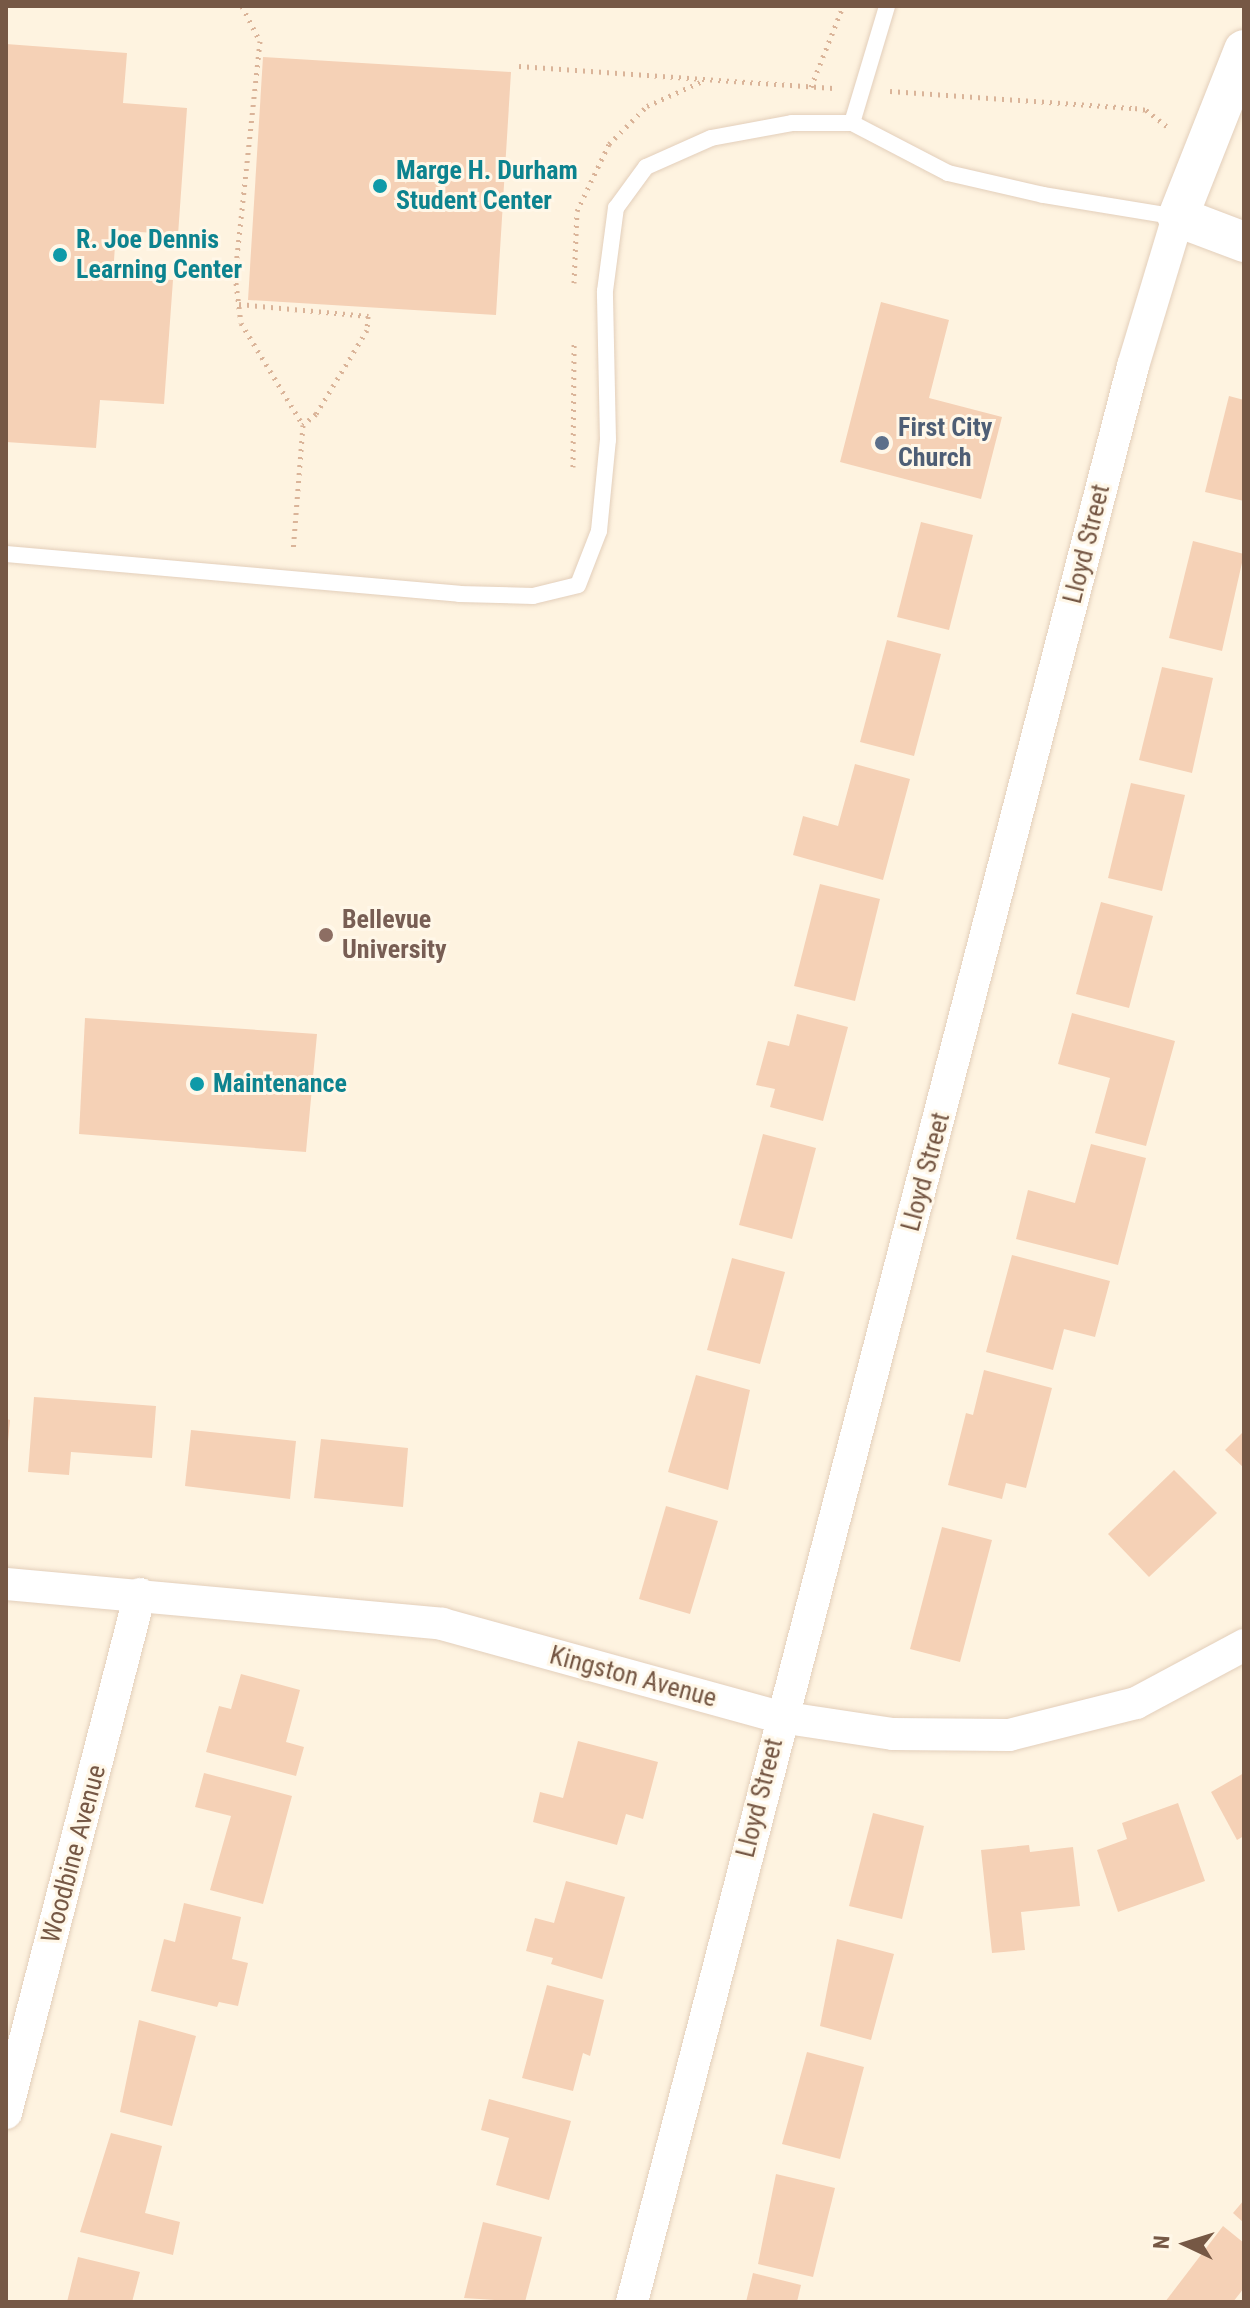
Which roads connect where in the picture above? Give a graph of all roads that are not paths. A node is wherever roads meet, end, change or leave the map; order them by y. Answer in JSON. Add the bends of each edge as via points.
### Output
{"nodes":[{"id":1,"x":887,"y":6,"type":"edge"},
{"id":2,"x":1244,"y":50,"type":"edge"},
{"id":3,"x":852,"y":123,"type":"junction"},
{"id":4,"x":1178,"y":217,"type":"junction"},
{"id":5,"x":1244,"y":242,"type":"edge"},
{"id":6,"x":6,"y":554,"type":"edge"},
{"id":7,"x":6,"y":1584,"type":"edge"},
{"id":8,"x":140,"y":1594,"type":"junction"},
{"id":9,"x":1244,"y":1645,"type":"edge"},
{"id":10,"x":780,"y":1717,"type":"junction"},
{"id":11,"x":6,"y":2113,"type":"edge"},
{"id":12,"x":632,"y":2302,"type":"edge"}],
"edges":[{"from":1,"to":3,"type":"lane"},
{"from":2,"to":4,"type":"street","name":"Lloyd Street"},
{"from":3,"to":4,"type":"lane","via":[[948,173]]},
{"from":3,"to":6,"type":"lane","via":[[792,123],[711,138],[646,167],[616,208],[605,291],[608,440],[599,531],[578,585],[533,596],[459,594]]},
{"from":4,"to":5,"type":"street"},
{"from":4,"to":10,"type":"street","name":"Lloyd Street","via":[[1133,366]]},
{"from":7,"to":8,"type":"street","name":"Kingston Avenue"},
{"from":8,"to":10,"type":"street","name":"Kingston Avenue","via":[[442,1624]]},
{"from":8,"to":11,"type":"street","name":"Woodbine Avenue"},
{"from":9,"to":10,"type":"street","name":"Kingston Avenue","via":[[1136,1703],[1009,1735],[893,1734]]},
{"from":10,"to":12,"type":"street","name":"Lloyd Street"}]}
